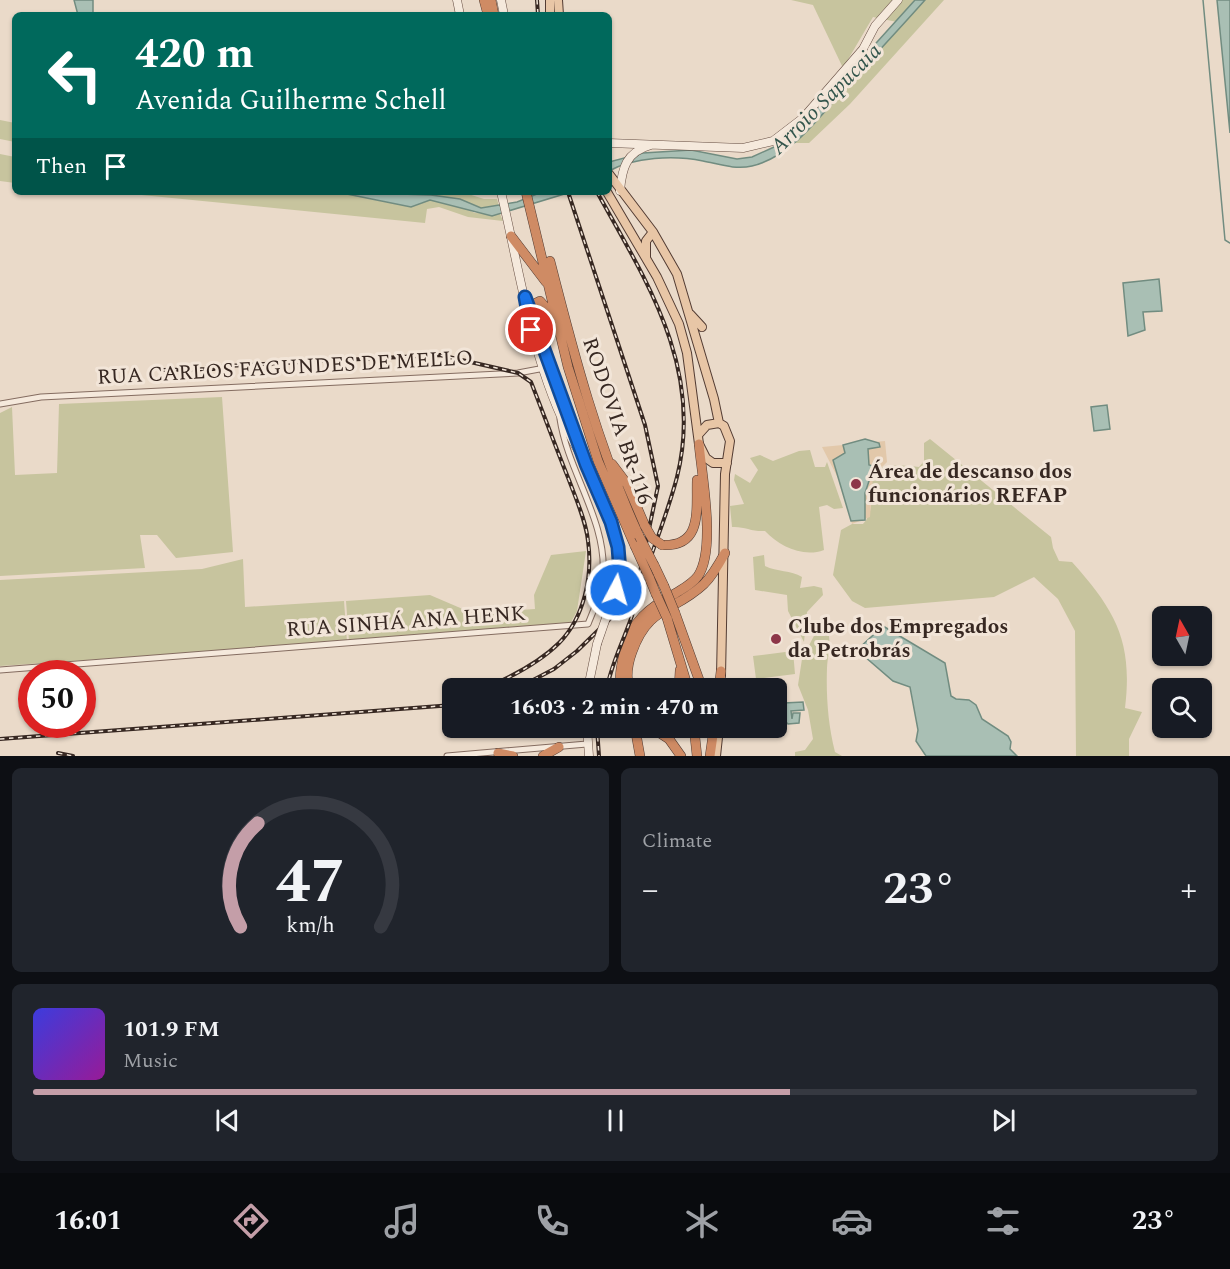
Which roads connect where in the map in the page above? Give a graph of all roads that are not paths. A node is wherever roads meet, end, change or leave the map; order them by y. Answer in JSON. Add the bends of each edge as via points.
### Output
{"nodes":[{"id":1,"x":898,"y":0,"type":"edge"},
{"id":2,"x":612,"y":142,"type":"edge"},
{"id":3,"x":655,"y":144,"type":"junction"},
{"id":4,"x":612,"y":179,"type":"edge"},
{"id":5,"x":620,"y":191,"type":"junction"},
{"id":6,"x":501,"y":195,"type":"edge"},
{"id":7,"x":527,"y":195,"type":"edge"},
{"id":8,"x":532,"y":195,"type":"edge"},
{"id":9,"x":609,"y":195,"type":"edge"},
{"id":10,"x":534,"y":214,"type":"junction"},
{"id":11,"x":653,"y":232,"type":"junction"},
{"id":12,"x":511,"y":236,"type":"junction"},
{"id":13,"x":646,"y":257,"type":"junction"},
{"id":14,"x":549,"y":286,"type":"junction"},
{"id":15,"x":525,"y":297,"type":"junction"},
{"id":16,"x":533,"y":313,"type":"junction"},
{"id":17,"x":688,"y":313,"type":"junction"},
{"id":18,"x":702,"y":327,"type":"dead end"},
{"id":19,"x":564,"y":350,"type":"junction"},
{"id":20,"x":546,"y":368,"type":"junction"},
{"id":21,"x":0,"y":404,"type":"edge"},
{"id":22,"x":562,"y":405,"type":"junction"},
{"id":23,"x":719,"y":423,"type":"junction"},
{"id":24,"x":699,"y":440,"type":"junction"},
{"id":25,"x":605,"y":455,"type":"junction"},
{"id":26,"x":727,"y":464,"type":"junction"},
{"id":27,"x":725,"y":553,"type":"junction"},
{"id":28,"x":671,"y":616,"type":"junction"},
{"id":29,"x":675,"y":644,"type":"junction"},
{"id":30,"x":0,"y":670,"type":"edge"},
{"id":31,"x":722,"y":671,"type":"joint"},
{"id":32,"x":590,"y":678,"type":"edge"},
{"id":33,"x":622,"y":678,"type":"edge"},
{"id":34,"x":629,"y":678,"type":"edge"},
{"id":35,"x":680,"y":678,"type":"edge"},
{"id":36,"x":685,"y":678,"type":"edge"},
{"id":37,"x":698,"y":678,"type":"edge"},
{"id":38,"x":721,"y":678,"type":"edge"},
{"id":39,"x":587,"y":738,"type":"edge"},
{"id":40,"x":637,"y":738,"type":"edge"},
{"id":41,"x":667,"y":738,"type":"edge"},
{"id":42,"x":695,"y":738,"type":"edge"},
{"id":43,"x":707,"y":738,"type":"edge"},
{"id":44,"x":712,"y":738,"type":"edge"},
{"id":45,"x":718,"y":738,"type":"edge"},
{"id":46,"x":587,"y":744,"type":"junction"},
{"id":47,"x":559,"y":747,"type":"junction"},
{"id":48,"x":498,"y":753,"type":"junction"},
{"id":49,"x":447,"y":756,"type":"edge"},
{"id":50,"x":513,"y":756,"type":"edge"},
{"id":51,"x":543,"y":756,"type":"edge"},
{"id":52,"x":589,"y":756,"type":"edge"},
{"id":53,"x":640,"y":756,"type":"edge"},
{"id":54,"x":681,"y":756,"type":"edge"},
{"id":55,"x":697,"y":756,"type":"edge"},
{"id":56,"x":708,"y":756,"type":"edge"},
{"id":57,"x":716,"y":756,"type":"edge"}],
"edges":[{"from":1,"to":3,"type":"main road","via":[[875,26],[863,49],[803,118],[783,135],[753,147]]},
{"from":2,"to":3,"type":"main road"},
{"from":3,"to":5,"type":"main road","via":[[628,158],[622,170]]},
{"from":4,"to":5,"type":"main road"},
{"from":5,"to":11,"type":"main road"},
{"from":6,"to":12,"type":"main road"},
{"from":7,"to":10,"type":"highway","name":"RODOVIA BR-116"},
{"from":8,"to":10,"type":"highway","name":"RODOVIA BR-116"},
{"from":9,"to":13,"type":"main road"},
{"from":10,"to":14,"type":"highway","name":"RODOVIA BR-116"},
{"from":10,"to":25,"type":"highway","name":"RODOVIA BR-116"},
{"from":11,"to":13,"type":"main road","via":[[646,241]]},
{"from":11,"to":17,"type":"main road","via":[[677,274]]},
{"from":12,"to":14,"type":"highway"},
{"from":12,"to":15,"type":"main road"},
{"from":13,"to":24,"type":"main road","via":[[679,324]]},
{"from":14,"to":19,"type":"highway","name":"RODOVIA BR-116"},
{"from":15,"to":16,"type":"main road"},
{"from":15,"to":20,"type":"main road"},
{"from":16,"to":19,"type":"highway","via":[[536,302],[543,304]]},
{"from":16,"to":20,"type":"main road"},
{"from":17,"to":18,"type":"main road"},
{"from":17,"to":23,"type":"main road"},
{"from":19,"to":28,"type":"highway","name":"RODOVIA BR-116","bridge":true,"via":[[598,461],[656,594]]},
{"from":20,"to":21,"type":"street","name":"RUA CARLOS FAGUNDES DE MELLO","via":[[518,373],[21,399]]},
{"from":20,"to":22,"type":"main road"},
{"from":22,"to":30,"type":"street","name":"RUA SINHÁ ANA HENK","via":[[563,436],[601,549],[603,575],[588,624]]},
{"from":22,"to":32,"type":"main road","bridge":true,"via":[[571,438],[586,464],[618,547],[620,572]]},
{"from":23,"to":24,"type":"main road","via":[[707,425]]},
{"from":23,"to":26,"type":"main road","via":[[730,441]]},
{"from":24,"to":25,"type":"highway","bridge":true,"via":[[695,522],[689,538],[678,546],[662,545],[652,538],[627,484]]},
{"from":24,"to":26,"type":"main road","via":[[709,460]]},
{"from":24,"to":33,"type":"highway","via":[[704,561],[698,576],[688,586],[638,619],[627,639]]},
{"from":25,"to":28,"type":"highway","name":"RODOVIA BR-116","bridge":true,"via":[[664,586]]},
{"from":26,"to":27,"type":"main road"},
{"from":27,"to":31,"type":"main road"},
{"from":27,"to":34,"type":"highway","via":[[704,584],[654,615],[645,625],[629,660]]},
{"from":28,"to":29,"type":"highway","name":"RODOVIA BR-116"},
{"from":28,"to":37,"type":"highway","name":"RODOVIA BR-116"},
{"from":29,"to":35,"type":"highway"},
{"from":29,"to":36,"type":"highway","name":"RODOVIA BR-116"},
{"from":31,"to":38,"type":"highway"},
{"from":39,"to":46,"type":"main road"},
{"from":40,"to":53,"type":"highway"},
{"from":41,"to":54,"type":"highway"},
{"from":42,"to":55,"type":"highway"},
{"from":43,"to":56,"type":"highway"},
{"from":44,"to":56,"type":"highway"},
{"from":45,"to":57,"type":"main road"},
{"from":46,"to":47,"type":"street"},
{"from":46,"to":52,"type":"main road"},
{"from":47,"to":48,"type":"street"},
{"from":47,"to":51,"type":"highway"},
{"from":48,"to":49,"type":"street"},
{"from":48,"to":50,"type":"highway"}]}
